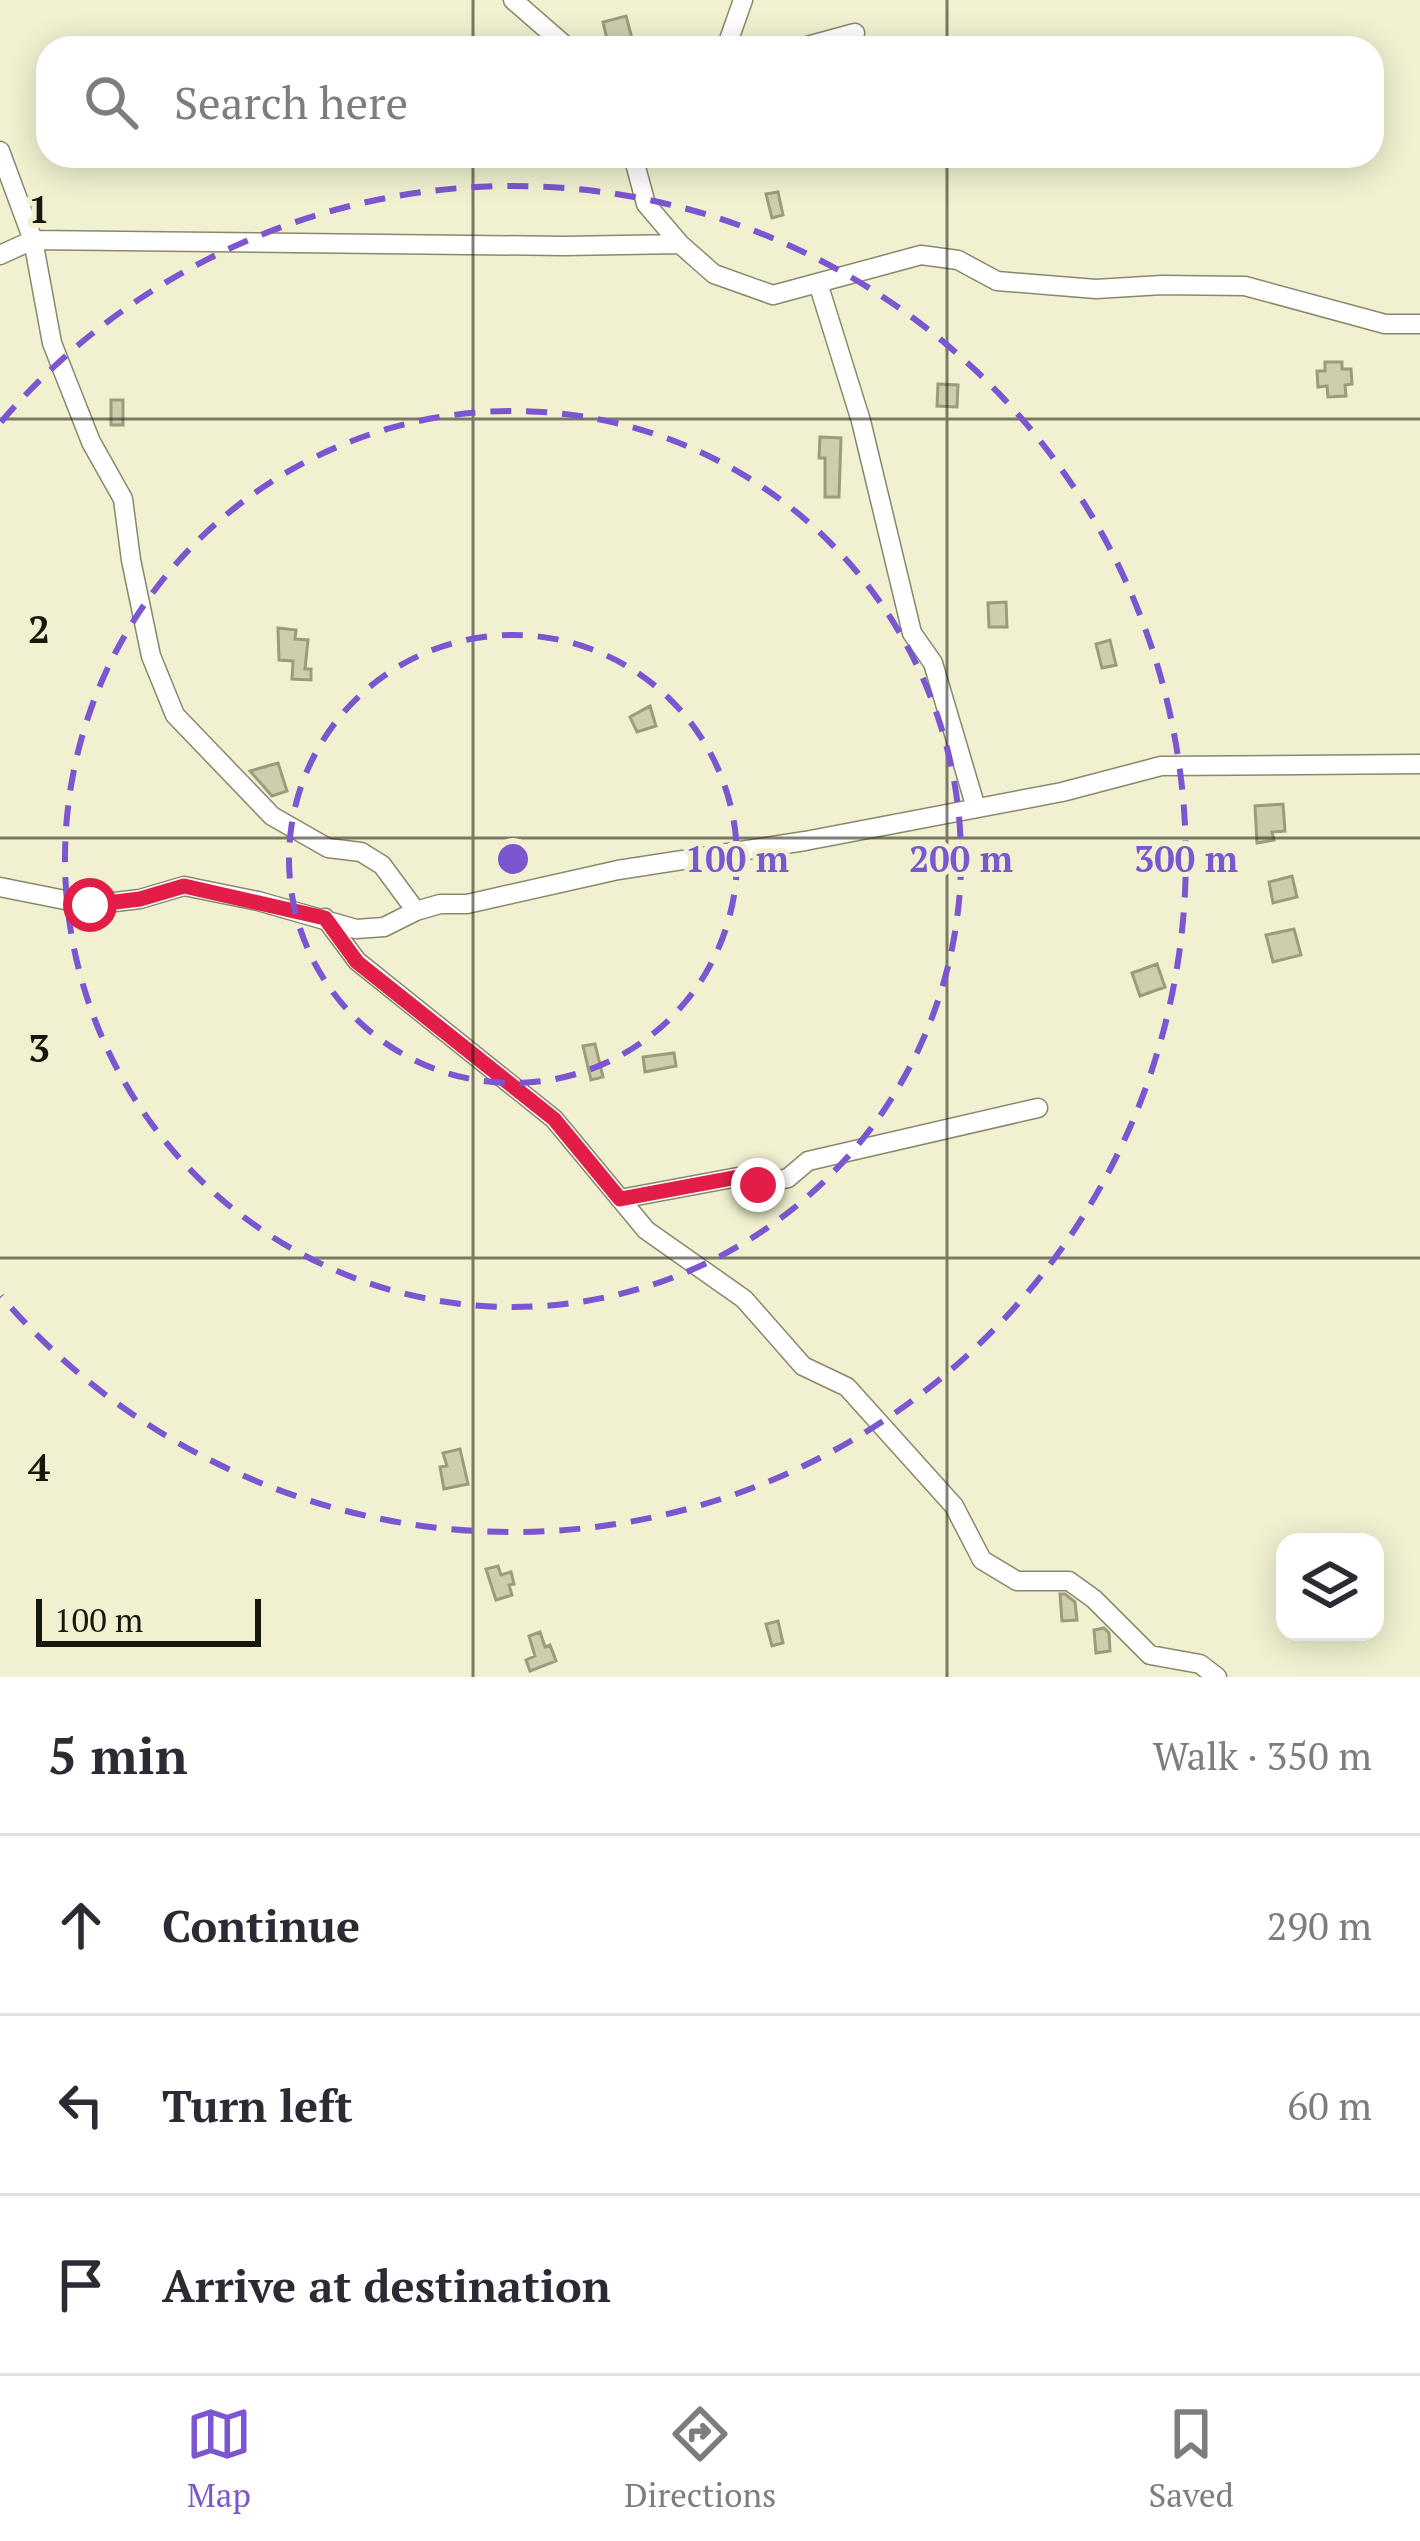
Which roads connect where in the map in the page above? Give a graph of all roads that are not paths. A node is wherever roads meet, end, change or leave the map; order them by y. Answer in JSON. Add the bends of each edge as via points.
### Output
{"nodes":[{"id":1,"x":513,"y":0,"type":"edge"},
{"id":2,"x":743,"y":0,"type":"edge"},
{"id":3,"x":855,"y":33,"type":"dead end"},
{"id":4,"x":554,"y":36,"type":"edge"},
{"id":5,"x":730,"y":36,"type":"edge"},
{"id":6,"x":844,"y":36,"type":"edge"},
{"id":7,"x":0,"y":151,"type":"edge"},
{"id":8,"x":636,"y":168,"type":"edge"},
{"id":9,"x":33,"y":240,"type":"junction"},
{"id":10,"x":680,"y":244,"type":"junction"},
{"id":11,"x":0,"y":255,"type":"edge"},
{"id":12,"x":818,"y":283,"type":"junction"},
{"id":13,"x":1420,"y":324,"type":"edge"},
{"id":14,"x":1420,"y":764,"type":"edge"},
{"id":15,"x":976,"y":808,"type":"junction"},
{"id":16,"x":0,"y":887,"type":"edge"},
{"id":17,"x":416,"y":911,"type":"junction"},
{"id":18,"x":325,"y":918,"type":"junction"},
{"id":19,"x":1038,"y":1108,"type":"dead end"},
{"id":20,"x":620,"y":1199,"type":"junction"},
{"id":21,"x":1217,"y":1677,"type":"edge"}],
"edges":[{"from":1,"to":4,"type":"street"},
{"from":2,"to":5,"type":"street"},
{"from":3,"to":6,"type":"street"},
{"from":7,"to":9,"type":"street"},
{"from":8,"to":10,"type":"street","via":[[646,204]]},
{"from":9,"to":10,"type":"street"},
{"from":9,"to":11,"type":"street"},
{"from":9,"to":17,"type":"street","via":[[52,343],[122,500],[151,656],[175,715],[272,816],[328,848],[361,852],[382,865]]},
{"from":10,"to":12,"type":"street","via":[[713,274],[773,295]]},
{"from":12,"to":13,"type":"street","via":[[922,255],[958,260],[997,281],[1096,289],[1246,286],[1385,324]]},
{"from":12,"to":15,"type":"street","via":[[912,633],[933,663]]},
{"from":14,"to":15,"type":"street","via":[[1160,766]]},
{"from":15,"to":17,"type":"street"},
{"from":16,"to":18,"type":"street","via":[[90,905],[184,886]]},
{"from":17,"to":18,"type":"street","via":[[385,927],[356,929]]},
{"from":18,"to":20,"type":"street","via":[[357,962],[554,1119]]},
{"from":19,"to":20,"type":"street","via":[[808,1161],[773,1182],[738,1177]]},
{"from":20,"to":21,"type":"street","via":[[646,1230],[744,1299],[802,1366],[847,1387],[954,1506],[982,1561],[1017,1581],[1069,1581],[1150,1655],[1200,1664]]}]}
